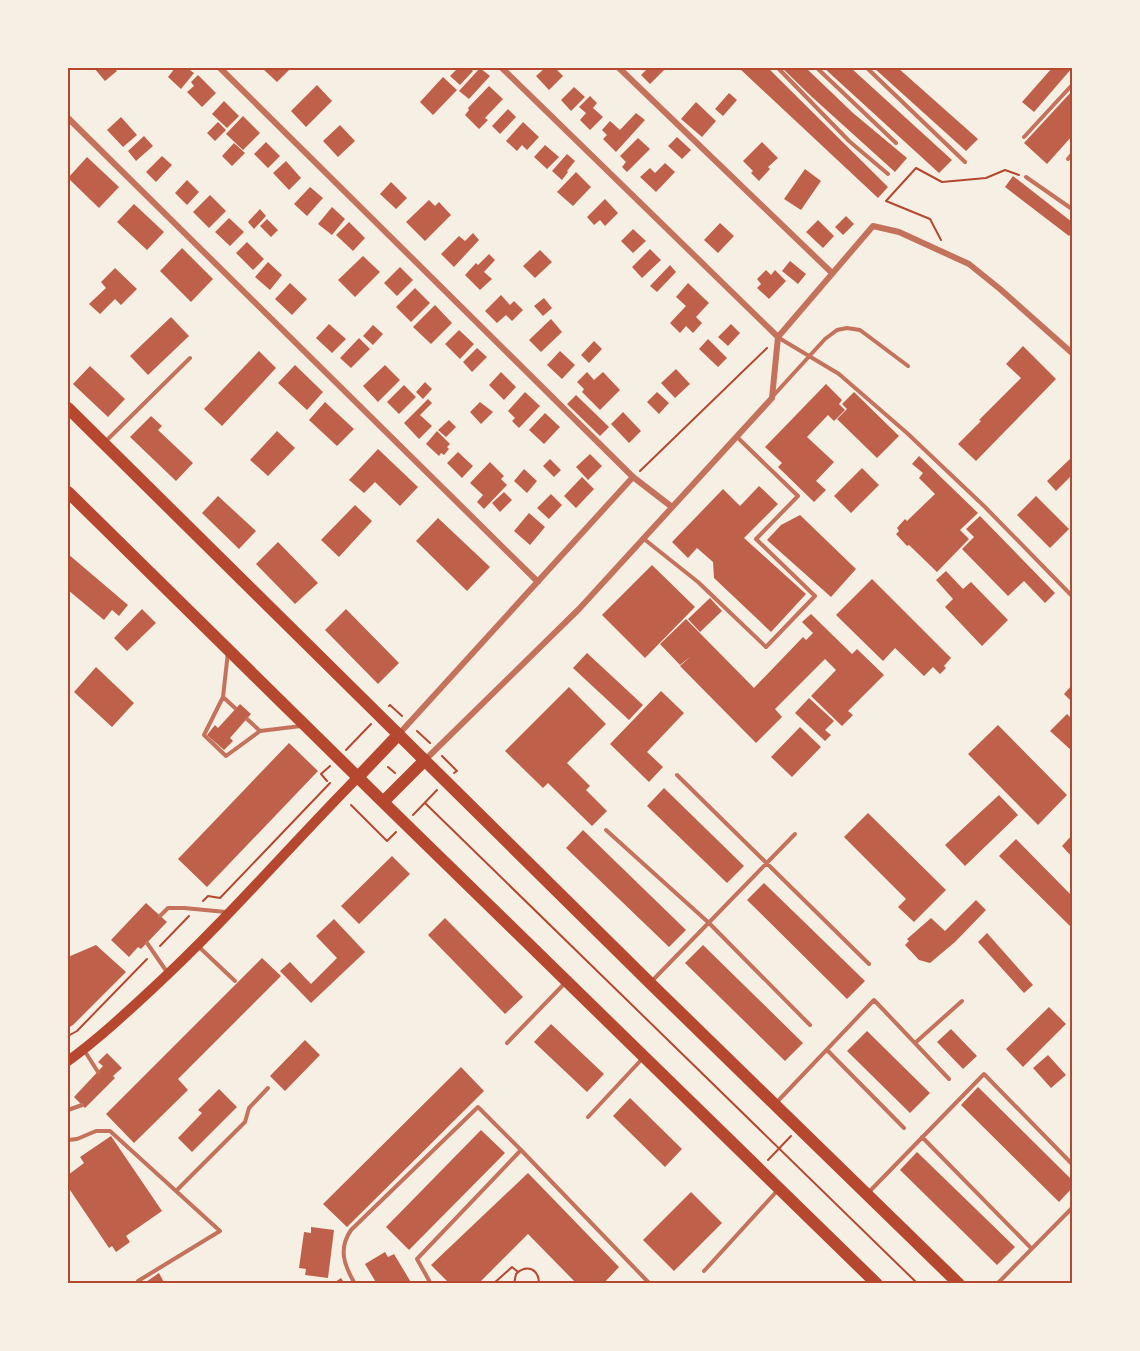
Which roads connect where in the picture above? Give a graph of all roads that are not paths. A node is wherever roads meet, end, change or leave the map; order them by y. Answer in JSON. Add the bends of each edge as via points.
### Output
{"nodes":[{"id":1,"x":220,"y":68,"type":"edge"},
{"id":2,"x":502,"y":68,"type":"edge"},
{"id":3,"x":619,"y":68,"type":"edge"},
{"id":4,"x":777,"y":68,"type":"edge"},
{"id":5,"x":817,"y":68,"type":"edge"},
{"id":6,"x":867,"y":68,"type":"edge"},
{"id":7,"x":1072,"y":85,"type":"edge"},
{"id":8,"x":68,"y":118,"type":"edge"},
{"id":9,"x":1024,"y":137,"type":"dead end"},
{"id":10,"x":896,"y":143,"type":"dead end"},
{"id":11,"x":1072,"y":154,"type":"edge"},
{"id":12,"x":1068,"y":159,"type":"dead end"},
{"id":13,"x":965,"y":162,"type":"dead end"},
{"id":14,"x":888,"y":174,"type":"dead end"},
{"id":15,"x":1026,"y":177,"type":"road end"},
{"id":16,"x":1072,"y":209,"type":"edge"},
{"id":17,"x":832,"y":273,"type":"junction"},
{"id":18,"x":778,"y":337,"type":"junction"},
{"id":19,"x":1072,"y":353,"type":"edge"},
{"id":20,"x":809,"y":356,"type":"junction"},
{"id":21,"x":189,"y":358,"type":"dead end"},
{"id":22,"x":909,"y":366,"type":"dead end"},
{"id":23,"x":772,"y":398,"type":"junction"},
{"id":24,"x":68,"y":408,"type":"edge"},
{"id":25,"x":736,"y":437,"type":"junction"},
{"id":26,"x":104,"y":444,"type":"junction"},
{"id":27,"x":633,"y":477,"type":"junction"},
{"id":28,"x":68,"y":492,"type":"edge"},
{"id":29,"x":672,"y":507,"type":"junction"},
{"id":30,"x":643,"y":539,"type":"junction"},
{"id":31,"x":538,"y":582,"type":"junction"},
{"id":32,"x":1072,"y":596,"type":"edge"},
{"id":33,"x":228,"y":648,"type":"junction"},
{"id":34,"x":223,"y":697,"type":"junction"},
{"id":35,"x":236,"y":708,"type":"dead end"},
{"id":36,"x":247,"y":719,"type":"dead end"},
{"id":37,"x":305,"y":725,"type":"junction"},
{"id":38,"x":260,"y":731,"type":"junction"},
{"id":39,"x":399,"y":734,"type":"junction"},
{"id":40,"x":425,"y":760,"type":"junction"},
{"id":41,"x":677,"y":775,"type":"dead end"},
{"id":42,"x":358,"y":777,"type":"junction"},
{"id":43,"x":383,"y":802,"type":"junction"},
{"id":44,"x":606,"y":830,"type":"dead end"},
{"id":45,"x":795,"y":834,"type":"dead end"},
{"id":46,"x":767,"y":863,"type":"junction"},
{"id":47,"x":230,"y":912,"type":"junction"},
{"id":48,"x":160,"y":916,"type":"dead end"},
{"id":49,"x":709,"y":923,"type":"junction"},
{"id":50,"x":147,"y":943,"type":"dead end"},
{"id":51,"x":198,"y":946,"type":"junction"},
{"id":52,"x":869,"y":964,"type":"dead end"},
{"id":53,"x":168,"y":974,"type":"junction"},
{"id":54,"x":235,"y":981,"type":"dead end"},
{"id":55,"x":567,"y":981,"type":"junction"},
{"id":56,"x":650,"y":983,"type":"junction"},
{"id":57,"x":962,"y":1001,"type":"dead end"},
{"id":58,"x":810,"y":1025,"type":"dead end"},
{"id":59,"x":507,"y":1043,"type":"dead end"},
{"id":60,"x":915,"y":1043,"type":"junction"},
{"id":61,"x":84,"y":1050,"type":"junction"},
{"id":62,"x":827,"y":1050,"type":"junction"},
{"id":63,"x":645,"y":1057,"type":"junction"},
{"id":64,"x":68,"y":1061,"type":"edge"},
{"id":65,"x":98,"y":1072,"type":"dead end"},
{"id":66,"x":950,"y":1079,"type":"dead end"},
{"id":67,"x":268,"y":1088,"type":"dead end"},
{"id":68,"x":775,"y":1103,"type":"junction"},
{"id":69,"x":82,"y":1105,"type":"dead end"},
{"id":70,"x":68,"y":1110,"type":"edge"},
{"id":71,"x":588,"y":1117,"type":"dead end"},
{"id":72,"x":904,"y":1128,"type":"dead end"},
{"id":73,"x":922,"y":1137,"type":"junction"},
{"id":74,"x":68,"y":1140,"type":"edge"},
{"id":75,"x":521,"y":1150,"type":"junction"},
{"id":76,"x":1071,"y":1160,"type":"edge"},
{"id":77,"x":780,"y":1188,"type":"junction"},
{"id":78,"x":176,"y":1191,"type":"junction"},
{"id":79,"x":867,"y":1193,"type":"junction"},
{"id":80,"x":1072,"y":1208,"type":"edge"},
{"id":81,"x":1031,"y":1248,"type":"junction"},
{"id":82,"x":704,"y":1271,"type":"dead end"},
{"id":83,"x":138,"y":1281,"type":"dead end"},
{"id":84,"x":355,"y":1284,"type":"edge"},
{"id":85,"x":431,"y":1284,"type":"edge"},
{"id":86,"x":650,"y":1284,"type":"edge"},
{"id":87,"x":877,"y":1284,"type":"edge"},
{"id":88,"x":959,"y":1284,"type":"edge"},
{"id":89,"x":997,"y":1284,"type":"edge"}],
"edges":[{"from":1,"to":27,"type":"street"},
{"from":2,"to":18,"type":"street"},
{"from":3,"to":17,"type":"street"},
{"from":4,"to":14,"type":"lane","via":[[849,141]]},
{"from":5,"to":10,"type":"lane"},
{"from":6,"to":13,"type":"lane"},
{"from":7,"to":9,"type":"lane"},
{"from":8,"to":31,"type":"street"},
{"from":11,"to":12,"type":"lane"},
{"from":15,"to":16,"type":"lane"},
{"from":17,"to":18,"type":"street"},
{"from":17,"to":19,"type":"street","via":[[873,226],[900,232],[969,264]]},
{"from":18,"to":20,"type":"lane"},
{"from":18,"to":23,"type":"street"},
{"from":20,"to":22,"type":"lane","via":[[837,330],[847,328],[860,330]]},
{"from":20,"to":23,"type":"lane"},
{"from":20,"to":32,"type":"lane","via":[[839,374],[908,433]]},
{"from":21,"to":26,"type":"lane"},
{"from":23,"to":25,"type":"street"},
{"from":24,"to":26,"type":"main road"},
{"from":25,"to":29,"type":"street"},
{"from":25,"to":30,"type":"lane","via":[[798,496],[756,539],[814,596],[766,647],[698,582]]},
{"from":26,"to":39,"type":"main road"},
{"from":27,"to":29,"type":"street"},
{"from":27,"to":31,"type":"street"},
{"from":28,"to":33,"type":"main road"},
{"from":29,"to":30,"type":"street"},
{"from":30,"to":40,"type":"street","via":[[579,609]]},
{"from":31,"to":39,"type":"street"},
{"from":33,"to":34,"type":"lane"},
{"from":33,"to":37,"type":"main road"},
{"from":34,"to":35,"type":"lane"},
{"from":34,"to":38,"type":"lane","via":[[204,735],[226,756]]},
{"from":36,"to":38,"type":"lane"},
{"from":37,"to":38,"type":"lane"},
{"from":37,"to":42,"type":"main road"},
{"from":39,"to":40,"type":"main road"},
{"from":39,"to":42,"type":"main road"},
{"from":40,"to":43,"type":"main road"},
{"from":40,"to":56,"type":"main road"},
{"from":41,"to":46,"type":"lane"},
{"from":42,"to":43,"type":"main road"},
{"from":42,"to":47,"type":"main road"},
{"from":43,"to":55,"type":"main road"},
{"from":44,"to":49,"type":"lane"},
{"from":45,"to":46,"type":"lane"},
{"from":46,"to":49,"type":"lane"},
{"from":46,"to":52,"type":"lane"},
{"from":47,"to":48,"type":"lane","via":[[168,908]]},
{"from":47,"to":51,"type":"main road"},
{"from":49,"to":56,"type":"lane"},
{"from":49,"to":58,"type":"lane"},
{"from":50,"to":53,"type":"lane"},
{"from":51,"to":53,"type":"main road"},
{"from":51,"to":54,"type":"lane"},
{"from":53,"to":61,"type":"main road"},
{"from":55,"to":59,"type":"lane"},
{"from":55,"to":63,"type":"main road"},
{"from":56,"to":68,"type":"main road"},
{"from":57,"to":60,"type":"lane"},
{"from":60,"to":62,"type":"lane","via":[[874,1000]]},
{"from":60,"to":66,"type":"lane"},
{"from":61,"to":64,"type":"main road"},
{"from":61,"to":65,"type":"lane"},
{"from":62,"to":68,"type":"lane"},
{"from":62,"to":72,"type":"lane"},
{"from":63,"to":71,"type":"lane"},
{"from":63,"to":77,"type":"main road"},
{"from":67,"to":78,"type":"lane","via":[[249,1108],[245,1122]]},
{"from":68,"to":79,"type":"main road"},
{"from":69,"to":70,"type":"lane"},
{"from":73,"to":76,"type":"lane","via":[[984,1074]]},
{"from":73,"to":79,"type":"lane"},
{"from":73,"to":81,"type":"lane"},
{"from":74,"to":78,"type":"lane","via":[[110,1131]]},
{"from":75,"to":84,"type":"lane","via":[[478,1107],[351,1230],[343,1250]]},
{"from":75,"to":85,"type":"lane","via":[[417,1259]]},
{"from":75,"to":86,"type":"lane"},
{"from":77,"to":82,"type":"lane"},
{"from":77,"to":87,"type":"main road"},
{"from":78,"to":83,"type":"lane","via":[[220,1231]]},
{"from":79,"to":88,"type":"main road"},
{"from":80,"to":81,"type":"lane"},
{"from":81,"to":89,"type":"lane"}]}
